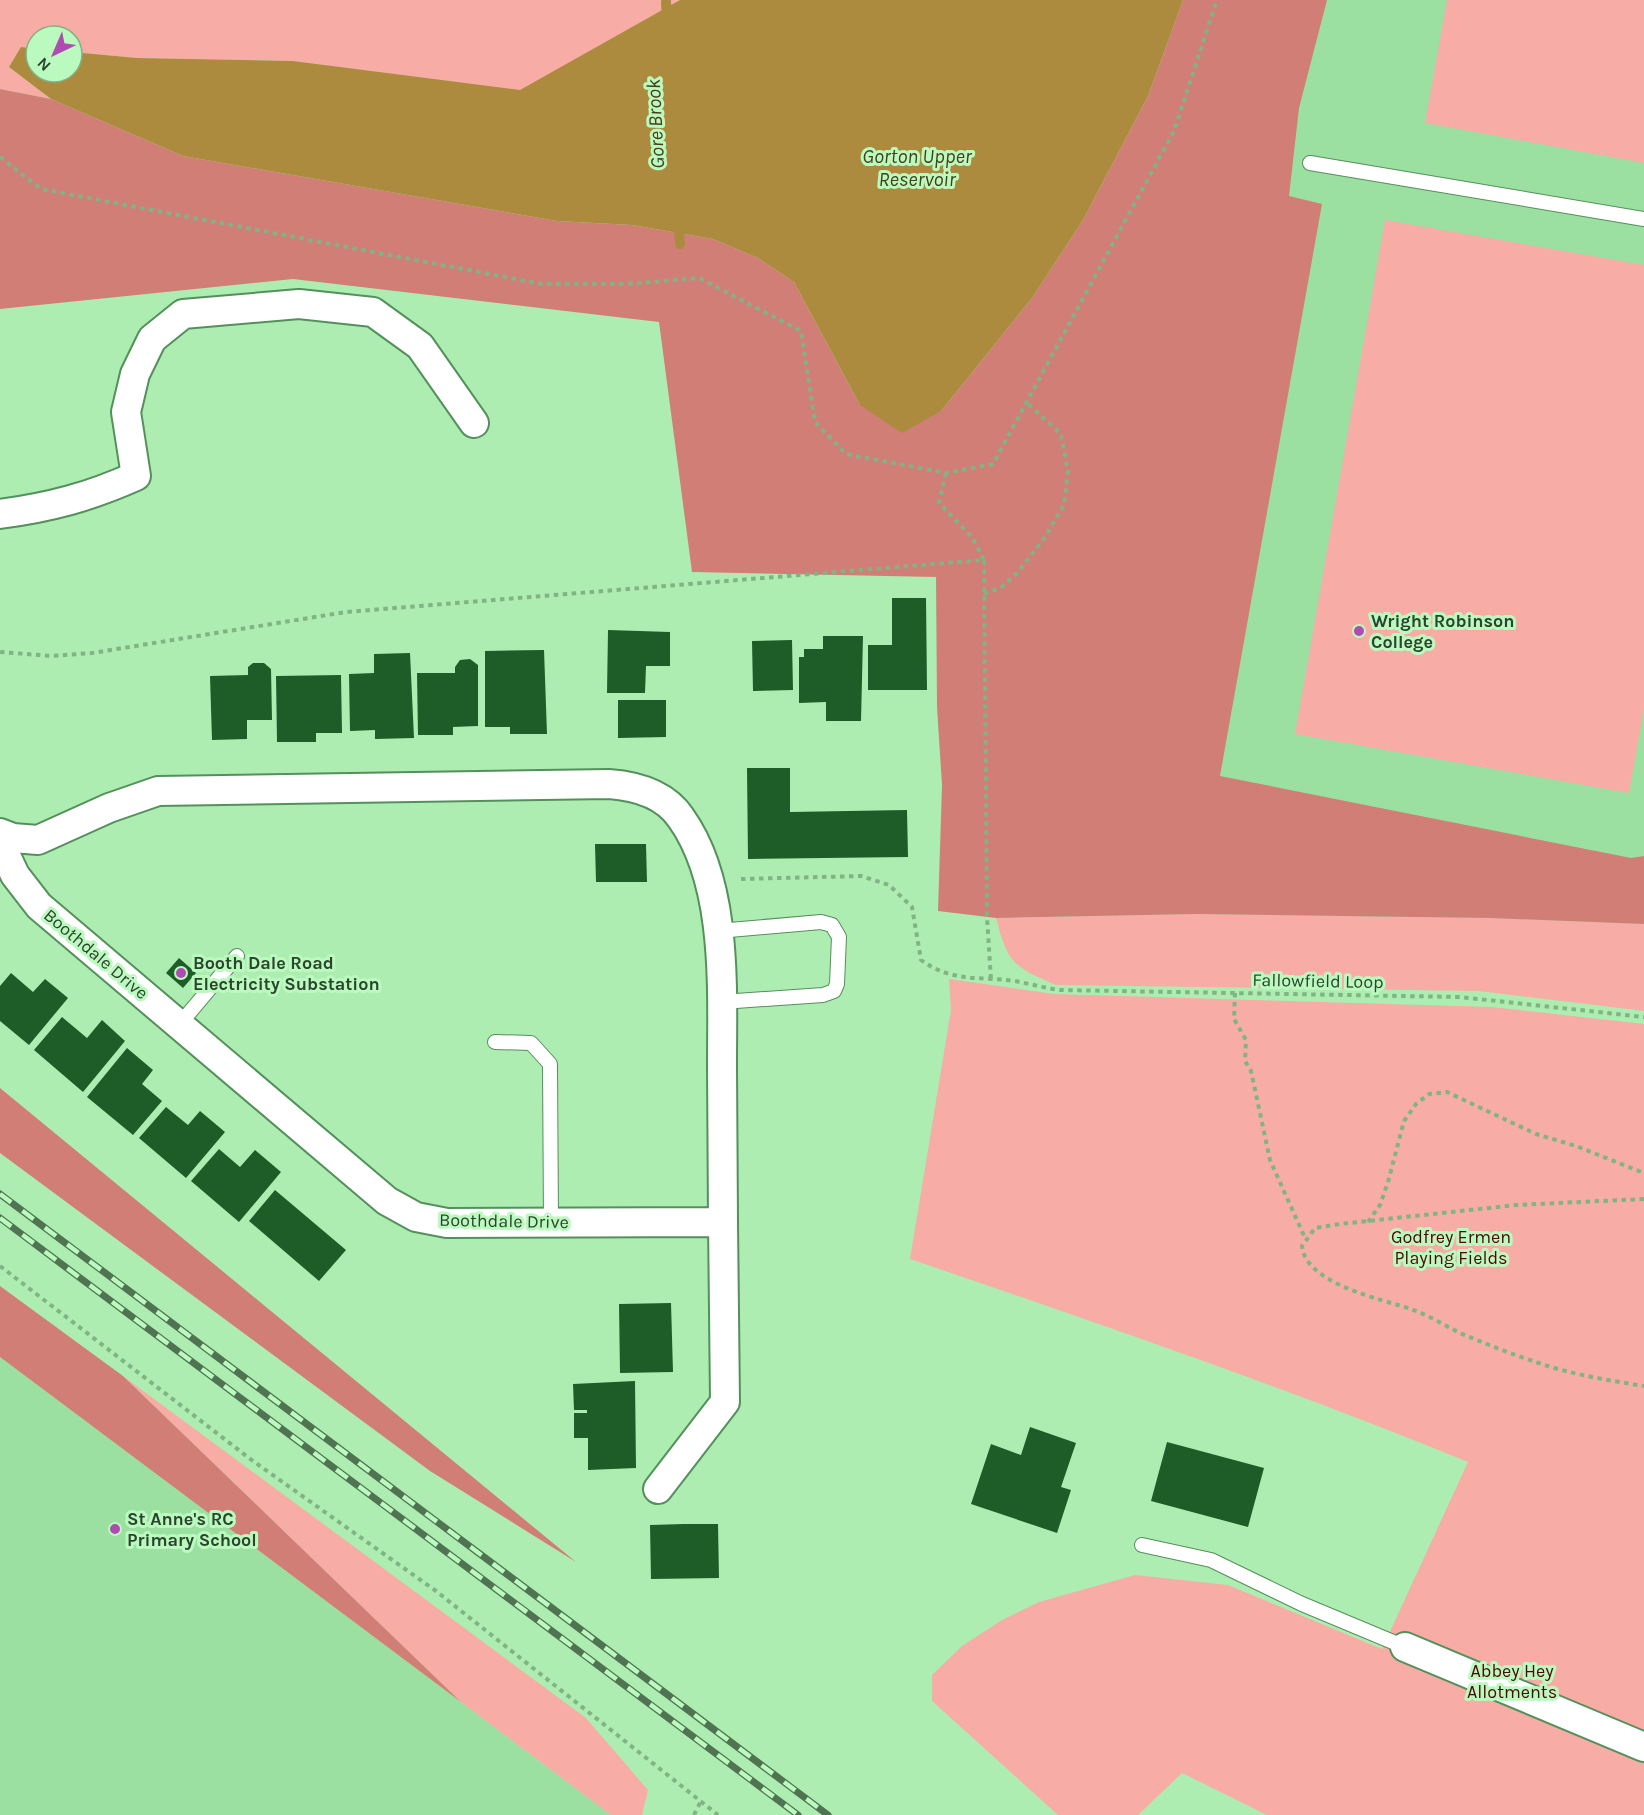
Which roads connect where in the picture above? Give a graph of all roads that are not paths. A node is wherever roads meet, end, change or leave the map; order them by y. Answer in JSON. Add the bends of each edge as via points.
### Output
{"nodes":[{"id":1,"x":1310,"y":163,"type":"dead end"},
{"id":2,"x":1644,"y":219,"type":"edge"},
{"id":3,"x":474,"y":423,"type":"dead end"},
{"id":4,"x":0,"y":514,"type":"edge"},
{"id":5,"x":0,"y":833,"type":"edge"},
{"id":6,"x":0,"y":843,"type":"edge"},
{"id":7,"x":718,"y":931,"type":"junction"},
{"id":8,"x":237,"y":956,"type":"dead end"},
{"id":9,"x":722,"y":1002,"type":"junction"},
{"id":10,"x":179,"y":1024,"type":"junction"},
{"id":11,"x":495,"y":1042,"type":"dead end"},
{"id":12,"x":551,"y":1222,"type":"junction"},
{"id":13,"x":723,"y":1222,"type":"junction"},
{"id":14,"x":658,"y":1489,"type":"dead end"},
{"id":15,"x":1142,"y":1545,"type":"dead end"},
{"id":16,"x":1405,"y":1647,"type":"joint"},
{"id":17,"x":1644,"y":1748,"type":"edge"}],
"edges":[{"from":1,"to":2,"type":"lane"},
{"from":3,"to":4,"type":"street","via":[[420,346],[373,312],[299,304],[183,314],[152,339],[135,374],[126,412],[136,476],[92,496],[48,508]]},
{"from":5,"to":7,"type":"street","via":[[38,840],[158,791],[637,786],[660,798],[680,816],[703,856]]},
{"from":6,"to":10,"type":"street","name":"Boothdale Drive","via":[[15,875],[39,906]]},
{"from":7,"to":9,"type":"street"},
{"from":7,"to":9,"type":"lane","via":[[821,922],[832,925],[839,937],[834,991],[824,995]]},
{"from":8,"to":10,"type":"lane"},
{"from":9,"to":13,"type":"street"},
{"from":10,"to":12,"type":"street","name":"Boothdale Drive","via":[[387,1201],[416,1217],[447,1222]]},
{"from":11,"to":12,"type":"lane","via":[[531,1043],[550,1064]]},
{"from":12,"to":13,"type":"street","name":"Boothdale Drive"},
{"from":13,"to":14,"type":"street","via":[[725,1402]]},
{"from":15,"to":16,"type":"lane","via":[[1211,1560]]},
{"from":16,"to":17,"type":"street"}]}
